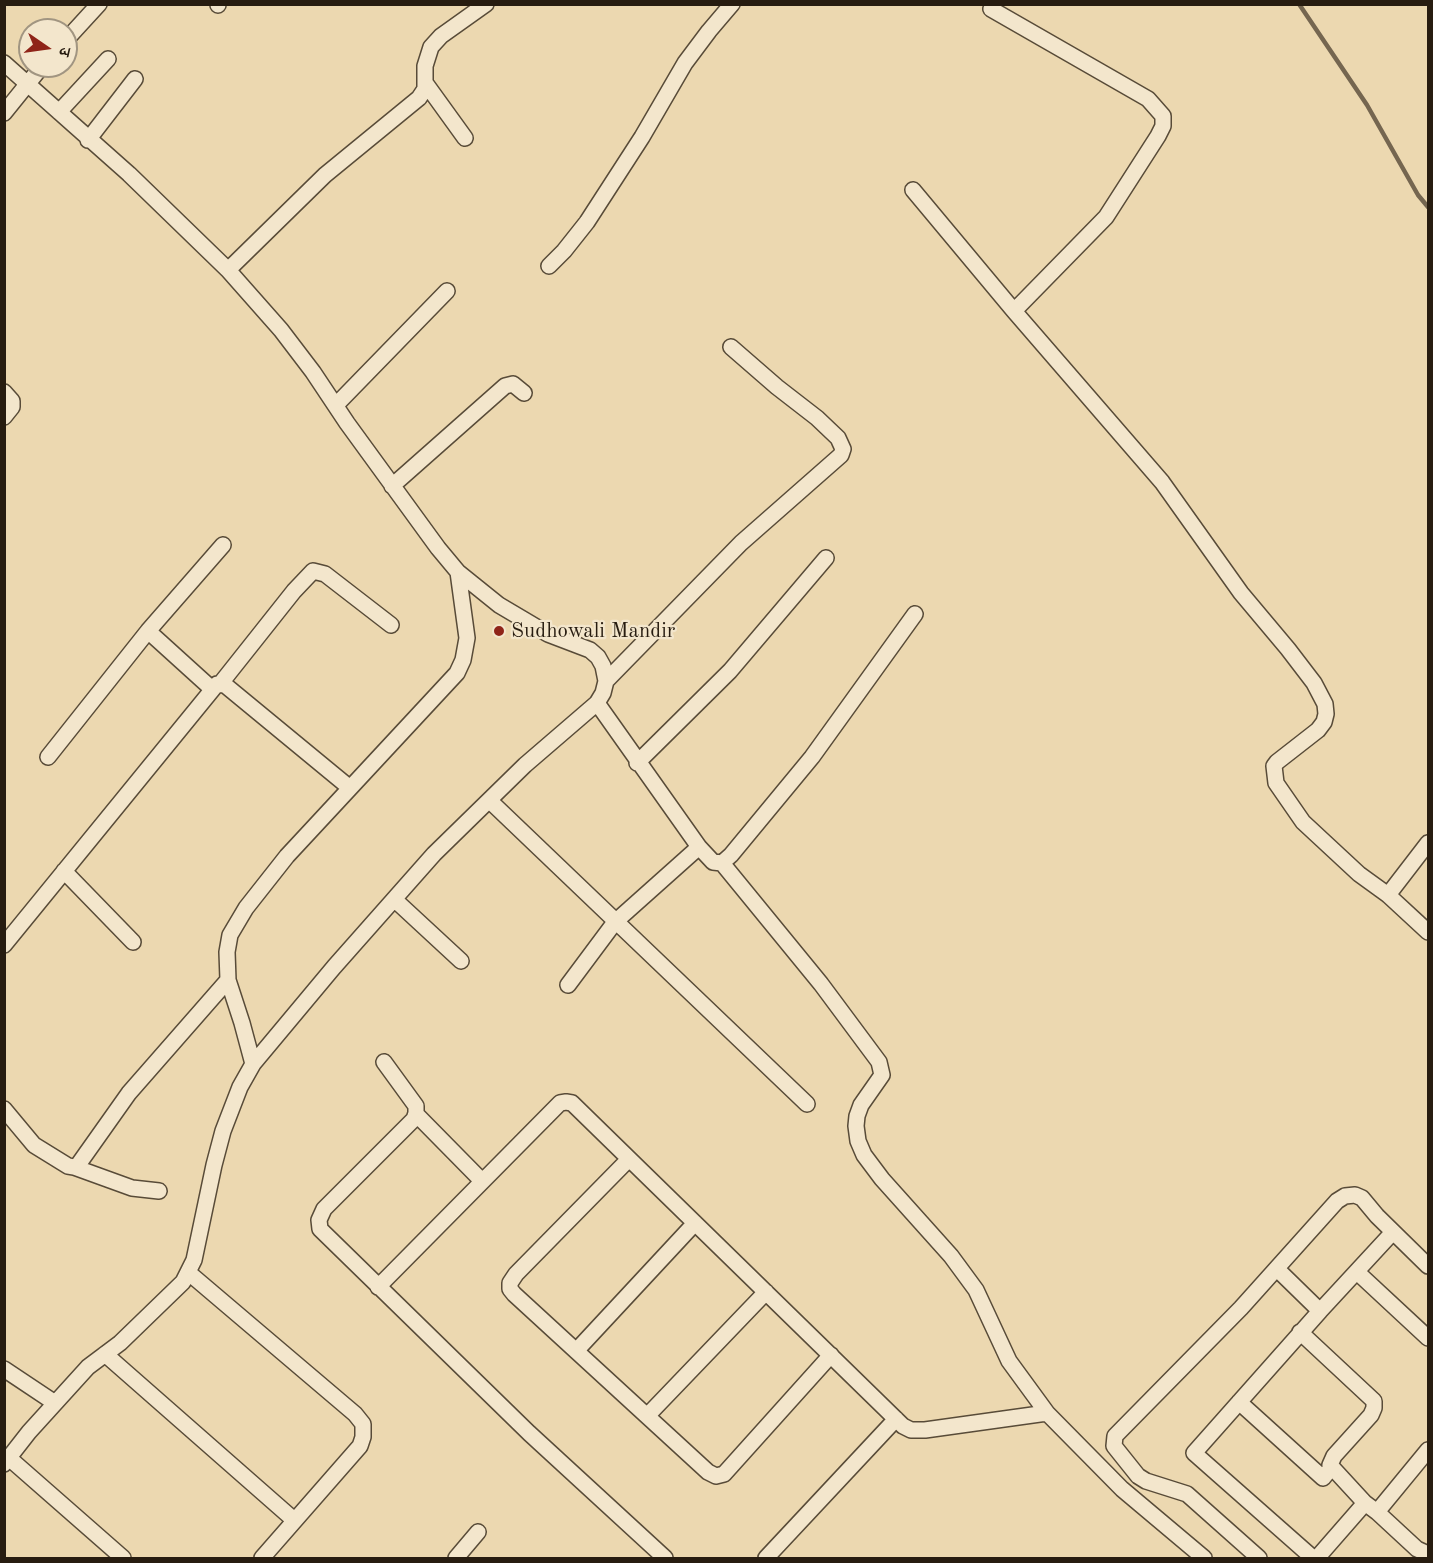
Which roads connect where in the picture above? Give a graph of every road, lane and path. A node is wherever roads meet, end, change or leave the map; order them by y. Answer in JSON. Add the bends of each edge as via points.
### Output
{"nodes":[{"id":1,"x":99,"y":4,"type":"edge"},
{"id":2,"x":486,"y":4,"type":"edge"},
{"id":3,"x":732,"y":4,"type":"edge"},
{"id":4,"x":991,"y":9,"type":"dead end"},
{"id":5,"x":78,"y":27,"type":"edge"},
{"id":6,"x":108,"y":59,"type":"dead end"},
{"id":7,"x":4,"y":63,"type":"edge"},
{"id":8,"x":31,"y":78,"type":"edge"},
{"id":9,"x":135,"y":79,"type":"dead end"},
{"id":10,"x":27,"y":83,"type":"junction"},
{"id":11,"x":426,"y":84,"type":"junction"},
{"id":12,"x":60,"y":112,"type":"junction"},
{"id":13,"x":4,"y":113,"type":"edge"},
{"id":14,"x":465,"y":138,"type":"dead end"},
{"id":15,"x":88,"y":140,"type":"junction"},
{"id":16,"x":914,"y":190,"type":"dead end"},
{"id":17,"x":549,"y":266,"type":"dead end"},
{"id":18,"x":228,"y":270,"type":"junction"},
{"id":19,"x":447,"y":291,"type":"dead end"},
{"id":20,"x":1014,"y":311,"type":"junction"},
{"id":21,"x":731,"y":347,"type":"dead end"},
{"id":22,"x":4,"y":392,"type":"edge"},
{"id":23,"x":524,"y":393,"type":"dead end"},
{"id":24,"x":336,"y":405,"type":"junction"},
{"id":25,"x":4,"y":417,"type":"edge"},
{"id":26,"x":393,"y":486,"type":"junction"},
{"id":27,"x":223,"y":545,"type":"dead end"},
{"id":28,"x":826,"y":558,"type":"dead end"},
{"id":29,"x":458,"y":572,"type":"junction"},
{"id":30,"x":915,"y":614,"type":"dead end"},
{"id":31,"x":391,"y":626,"type":"dead end"},
{"id":32,"x":148,"y":631,"type":"junction"},
{"id":33,"x":606,"y":681,"type":"junction"},
{"id":34,"x":217,"y":686,"type":"junction"},
{"id":35,"x":597,"y":703,"type":"junction"},
{"id":36,"x":48,"y":757,"type":"dead end"},
{"id":37,"x":638,"y":763,"type":"junction"},
{"id":38,"x":350,"y":788,"type":"junction"},
{"id":39,"x":489,"y":801,"type":"junction"},
{"id":40,"x":1428,"y":843,"type":"edge"},
{"id":41,"x":699,"y":847,"type":"junction"},
{"id":42,"x":722,"y":863,"type":"junction"},
{"id":43,"x":64,"y":871,"type":"junction"},
{"id":44,"x":1388,"y":895,"type":"junction"},
{"id":45,"x":394,"y":899,"type":"junction"},
{"id":46,"x":615,"y":922,"type":"junction"},
{"id":47,"x":1428,"y":932,"type":"edge"},
{"id":48,"x":133,"y":942,"type":"dead end"},
{"id":49,"x":4,"y":945,"type":"edge"},
{"id":50,"x":461,"y":961,"type":"dead end"},
{"id":51,"x":228,"y":980,"type":"junction"},
{"id":52,"x":568,"y":985,"type":"dead end"},
{"id":53,"x":384,"y":1062,"type":"dead end"},
{"id":54,"x":253,"y":1064,"type":"junction"},
{"id":55,"x":807,"y":1104,"type":"dead end"},
{"id":56,"x":4,"y":1109,"type":"edge"},
{"id":57,"x":416,"y":1114,"type":"junction"},
{"id":58,"x":629,"y":1159,"type":"junction"},
{"id":59,"x":74,"y":1167,"type":"junction"},
{"id":60,"x":483,"y":1181,"type":"junction"},
{"id":61,"x":159,"y":1191,"type":"dead end"},
{"id":62,"x":695,"y":1223,"type":"junction"},
{"id":63,"x":1394,"y":1232,"type":"junction"},
{"id":64,"x":1428,"y":1266,"type":"edge"},
{"id":65,"x":1277,"y":1269,"type":"junction"},
{"id":66,"x":1357,"y":1272,"type":"junction"},
{"id":67,"x":189,"y":1273,"type":"junction"},
{"id":68,"x":378,"y":1287,"type":"junction"},
{"id":69,"x":766,"y":1292,"type":"junction"},
{"id":70,"x":1320,"y":1311,"type":"junction"},
{"id":71,"x":1300,"y":1332,"type":"junction"},
{"id":72,"x":1428,"y":1338,"type":"edge"},
{"id":73,"x":576,"y":1350,"type":"junction"},
{"id":74,"x":105,"y":1354,"type":"junction"},
{"id":75,"x":831,"y":1355,"type":"junction"},
{"id":76,"x":4,"y":1369,"type":"edge"},
{"id":77,"x":1239,"y":1402,"type":"junction"},
{"id":78,"x":55,"y":1403,"type":"junction"},
{"id":79,"x":1047,"y":1413,"type":"junction"},
{"id":80,"x":647,"y":1416,"type":"junction"},
{"id":81,"x":896,"y":1419,"type":"junction"},
{"id":82,"x":1428,"y":1450,"type":"edge"},
{"id":83,"x":7,"y":1461,"type":"edge"},
{"id":84,"x":1331,"y":1468,"type":"junction"},
{"id":85,"x":1371,"y":1507,"type":"junction"},
{"id":86,"x":294,"y":1520,"type":"junction"},
{"id":87,"x":478,"y":1532,"type":"dead end"},
{"id":88,"x":1428,"y":1554,"type":"edge"},
{"id":89,"x":123,"y":1558,"type":"edge"},
{"id":90,"x":262,"y":1558,"type":"edge"},
{"id":91,"x":456,"y":1558,"type":"edge"},
{"id":92,"x":665,"y":1558,"type":"edge"},
{"id":93,"x":766,"y":1558,"type":"edge"},
{"id":94,"x":1204,"y":1558,"type":"edge"},
{"id":95,"x":1259,"y":1558,"type":"edge"},
{"id":96,"x":1315,"y":1558,"type":"edge"}],
"edges":[{"from":1,"to":5,"type":"street"},
{"from":2,"to":11,"type":"street","via":[[431,47],[425,66]]},
{"from":3,"to":17,"type":"street","via":[[685,63],[587,222]]},
{"from":4,"to":20,"type":"street","via":[[1148,99],[1163,116],[1158,136],[1106,218]]},
{"from":6,"to":12,"type":"street"},
{"from":7,"to":10,"type":"street"},
{"from":8,"to":10,"type":"street"},
{"from":9,"to":15,"type":"street"},
{"from":10,"to":12,"type":"street"},
{"from":10,"to":13,"type":"street"},
{"from":11,"to":14,"type":"street"},
{"from":11,"to":18,"type":"street","via":[[419,98],[325,175]]},
{"from":12,"to":15,"type":"street"},
{"from":15,"to":18,"type":"street"},
{"from":16,"to":20,"type":"street"},
{"from":18,"to":24,"type":"street","via":[[281,330]]},
{"from":19,"to":24,"type":"street"},
{"from":20,"to":44,"type":"street","via":[[1162,482],[1322,697],[1324,722],[1277,762],[1276,783],[1303,822]]},
{"from":21,"to":33,"type":"street","via":[[838,438],[842,443],[841,456],[741,543]]},
{"from":22,"to":25,"type":"street","via":[[12,400]]},
{"from":23,"to":26,"type":"street","via":[[513,384],[505,386]]},
{"from":24,"to":26,"type":"street"},
{"from":26,"to":29,"type":"street"},
{"from":27,"to":32,"type":"street"},
{"from":28,"to":37,"type":"street","via":[[737,663]]},
{"from":29,"to":33,"type":"street","via":[[499,606],[548,634],[590,650],[603,666]]},
{"from":29,"to":38,"type":"street","via":[[466,621],[464,660],[453,678]]},
{"from":30,"to":42,"type":"street","via":[[812,757]]},
{"from":31,"to":34,"type":"street","via":[[325,574],[313,571]]},
{"from":32,"to":34,"type":"street"},
{"from":32,"to":36,"type":"street"},
{"from":33,"to":35,"type":"street"},
{"from":34,"to":38,"type":"street"},
{"from":34,"to":43,"type":"street"},
{"from":35,"to":37,"type":"street"},
{"from":35,"to":39,"type":"street"},
{"from":37,"to":41,"type":"street"},
{"from":38,"to":51,"type":"street","via":[[287,856],[246,908],[231,935]]},
{"from":39,"to":45,"type":"street"},
{"from":39,"to":46,"type":"street"},
{"from":40,"to":44,"type":"street"},
{"from":41,"to":42,"type":"street","via":[[713,862]]},
{"from":41,"to":46,"type":"street"},
{"from":42,"to":79,"type":"street","via":[[879,1062],[882,1075],[857,1116],[858,1141],[864,1155],[976,1290],[1005,1354]]},
{"from":43,"to":48,"type":"street"},
{"from":43,"to":49,"type":"street"},
{"from":44,"to":47,"type":"street"},
{"from":45,"to":50,"type":"street"},
{"from":45,"to":54,"type":"street"},
{"from":46,"to":52,"type":"street"},
{"from":46,"to":55,"type":"street"},
{"from":51,"to":54,"type":"street"},
{"from":51,"to":59,"type":"street","via":[[129,1093]]},
{"from":53,"to":57,"type":"street","via":[[416,1106]]},
{"from":54,"to":67,"type":"street","via":[[224,1131]]},
{"from":56,"to":59,"type":"street","via":[[34,1145]]},
{"from":57,"to":60,"type":"street"},
{"from":57,"to":68,"type":"street","via":[[324,1209],[319,1220],[320,1229]]},
{"from":58,"to":60,"type":"street","via":[[566,1101],[560,1102]]},
{"from":58,"to":62,"type":"street"},
{"from":58,"to":73,"type":"street","via":[[510,1283],[514,1294]]},
{"from":59,"to":61,"type":"street","via":[[132,1188]]},
{"from":60,"to":68,"type":"street"},
{"from":62,"to":69,"type":"street"},
{"from":62,"to":73,"type":"street"},
{"from":63,"to":64,"type":"street"},
{"from":63,"to":65,"type":"street","via":[[1362,1198],[1349,1195],[1337,1201]]},
{"from":63,"to":66,"type":"street"},
{"from":65,"to":70,"type":"street"},
{"from":65,"to":95,"type":"street","via":[[1117,1432],[1114,1442],[1138,1476],[1187,1494]]},
{"from":66,"to":70,"type":"street"},
{"from":66,"to":72,"type":"street"},
{"from":67,"to":74,"type":"street","via":[[170,1296]]},
{"from":67,"to":86,"type":"street","via":[[363,1424],[360,1446]]},
{"from":68,"to":92,"type":"street"},
{"from":69,"to":75,"type":"street"},
{"from":69,"to":80,"type":"street"},
{"from":70,"to":71,"type":"street"},
{"from":71,"to":77,"type":"street"},
{"from":71,"to":84,"type":"street","via":[[1374,1401],[1371,1415],[1334,1456]]},
{"from":73,"to":80,"type":"street"},
{"from":74,"to":78,"type":"street"},
{"from":74,"to":86,"type":"street"},
{"from":75,"to":80,"type":"street","via":[[724,1474],[708,1472]]},
{"from":75,"to":81,"type":"street"},
{"from":76,"to":78,"type":"street"},
{"from":77,"to":84,"type":"street","via":[[1323,1478]]},
{"from":77,"to":96,"type":"street","via":[[1194,1453]]},
{"from":78,"to":83,"type":"street"},
{"from":79,"to":81,"type":"street","via":[[925,1430],[912,1430]]},
{"from":79,"to":94,"type":"street","via":[[1122,1489]]},
{"from":81,"to":93,"type":"street"},
{"from":82,"to":85,"type":"street"},
{"from":83,"to":89,"type":"street"},
{"from":84,"to":85,"type":"street"},
{"from":85,"to":88,"type":"street"},
{"from":85,"to":96,"type":"street"},
{"from":86,"to":90,"type":"street"},
{"from":87,"to":91,"type":"street"}]}
